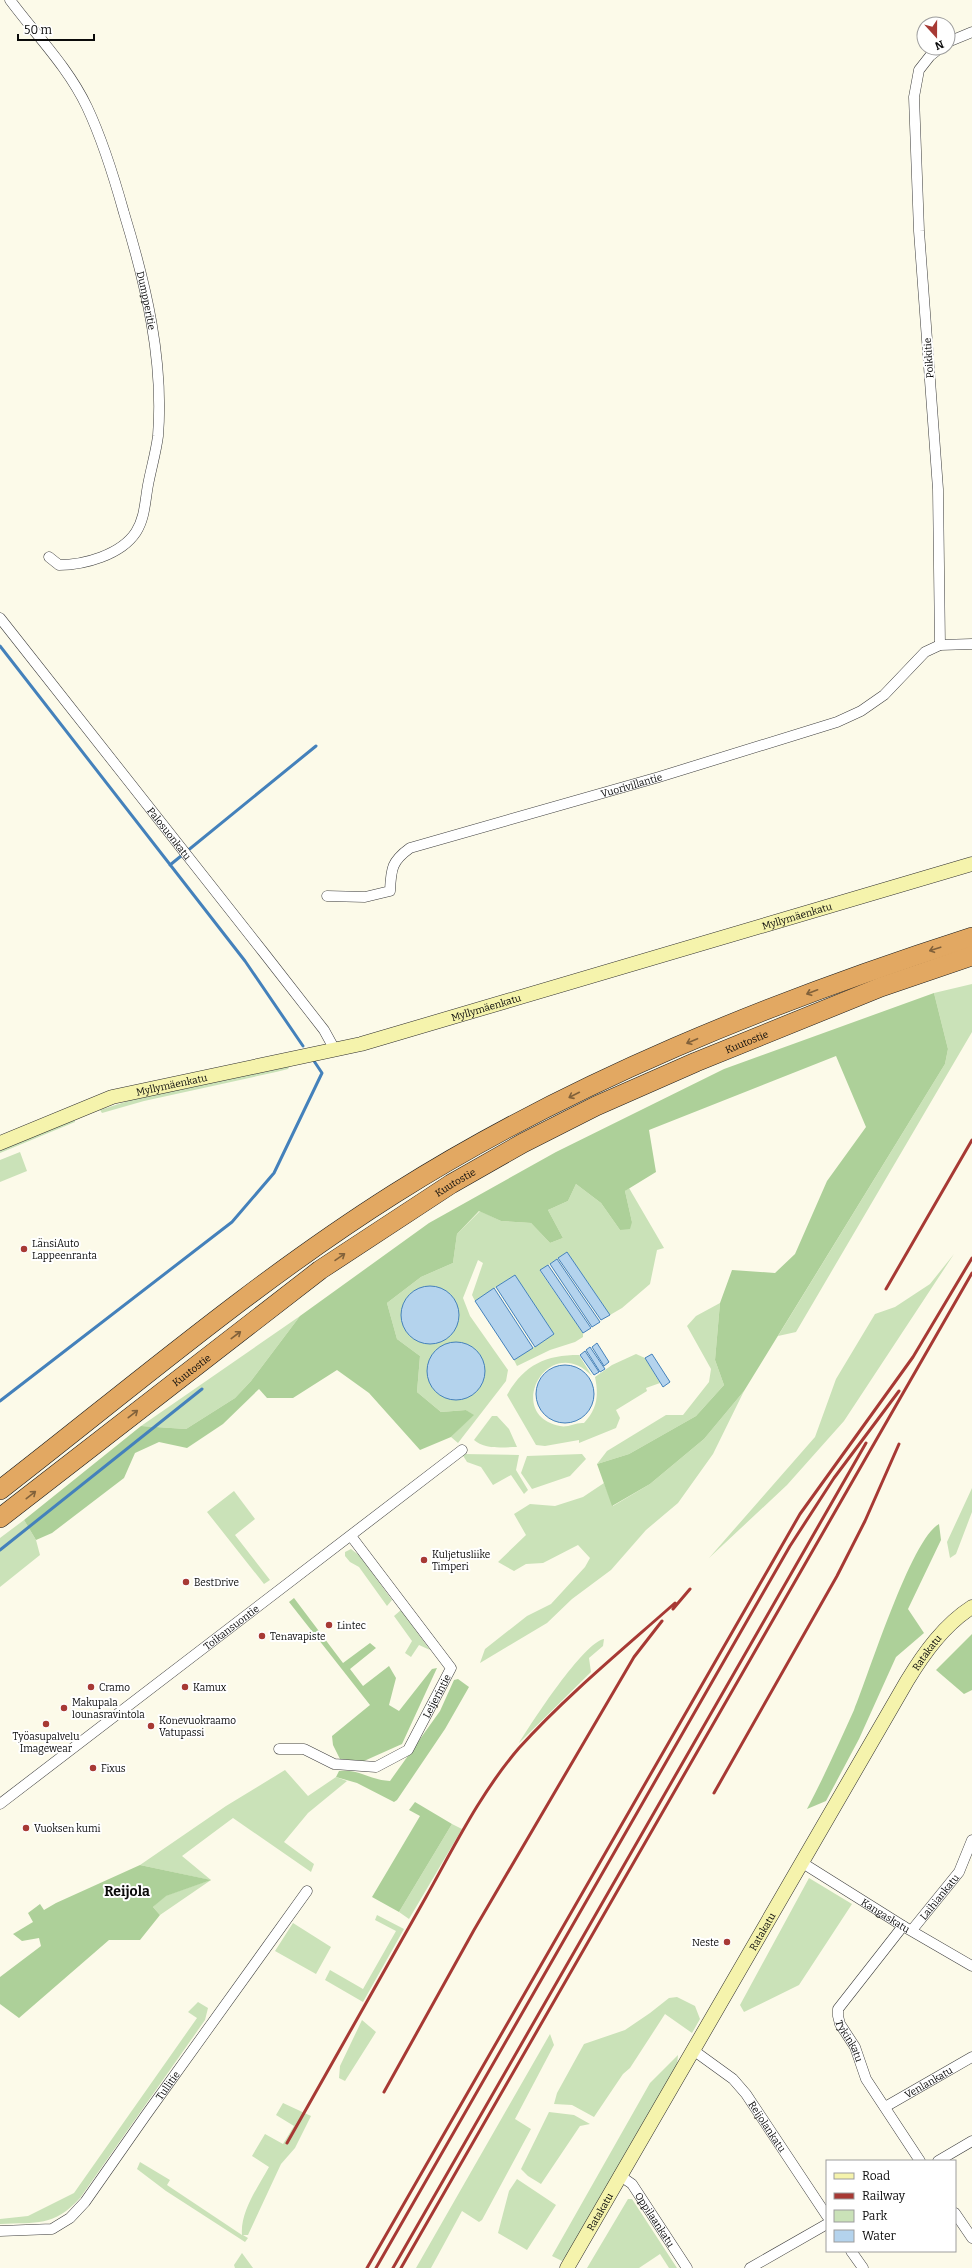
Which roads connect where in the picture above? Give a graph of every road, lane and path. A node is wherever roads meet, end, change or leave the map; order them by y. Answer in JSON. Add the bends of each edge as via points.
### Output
{"nodes":[{"id":1,"x":10,"y":0,"type":"edge"},
{"id":2,"x":972,"y":32,"type":"edge"},
{"id":3,"x":956,"y":39,"type":"edge"},
{"id":4,"x":930,"y":56,"type":"edge"},
{"id":5,"x":49,"y":557,"type":"dead end"},
{"id":6,"x":0,"y":618,"type":"edge"},
{"id":7,"x":972,"y":644,"type":"edge"},
{"id":8,"x":940,"y":645,"type":"junction"},
{"id":9,"x":972,"y":864,"type":"edge"},
{"id":10,"x":327,"y":896,"type":"dead end"},
{"id":11,"x":972,"y":937,"type":"edge"},
{"id":12,"x":972,"y":956,"type":"edge"},
{"id":13,"x":335,"y":1050,"type":"junction"},
{"id":14,"x":0,"y":1143,"type":"edge"},
{"id":15,"x":462,"y":1450,"type":"dead end"},
{"id":16,"x":0,"y":1490,"type":"edge"},
{"id":17,"x":0,"y":1518,"type":"edge"},
{"id":18,"x":350,"y":1536,"type":"junction"},
{"id":19,"x":972,"y":1607,"type":"edge"},
{"id":20,"x":279,"y":1749,"type":"dead end"},
{"id":21,"x":0,"y":1804,"type":"edge"},
{"id":22,"x":972,"y":1840,"type":"edge"},
{"id":23,"x":801,"y":1862,"type":"junction"},
{"id":24,"x":307,"y":1891,"type":"dead end"},
{"id":25,"x":908,"y":1928,"type":"junction"},
{"id":26,"x":972,"y":1966,"type":"edge"},
{"id":27,"x":693,"y":2050,"type":"junction"},
{"id":28,"x":972,"y":2057,"type":"edge"},
{"id":29,"x":885,"y":2107,"type":"junction"},
{"id":30,"x":972,"y":2141,"type":"edge"},
{"id":31,"x":919,"y":2160,"type":"edge"},
{"id":32,"x":940,"y":2160,"type":"edge"},
{"id":33,"x":619,"y":2175,"type":"junction"},
{"id":34,"x":826,"y":2214,"type":"edge"},
{"id":35,"x":956,"y":2214,"type":"edge"},
{"id":36,"x":826,"y":2225,"type":"edge"},
{"id":37,"x":0,"y":2231,"type":"edge"},
{"id":38,"x":971,"y":2236,"type":"edge"},
{"id":39,"x":852,"y":2252,"type":"edge"},
{"id":40,"x":567,"y":2268,"type":"edge"},
{"id":41,"x":687,"y":2268,"type":"edge"},
{"id":42,"x":750,"y":2268,"type":"edge"},
{"id":43,"x":862,"y":2268,"type":"edge"}],
"edges":[{"from":1,"to":5,"type":"street","name":"Dumpperitie","via":[[72,80],[87,106],[103,145],[142,276],[156,353],[158,438],[142,520],[135,533],[124,544],[105,556],[73,565],[59,565]]},
{"from":2,"to":3,"type":"street"},
{"from":4,"to":8,"type":"street","name":"Poikkitie","via":[[919,70],[914,97],[919,231],[938,489]]},
{"from":6,"to":13,"type":"street","name":"Palosuonkatu","via":[[324,1030]]},
{"from":7,"to":8,"type":"street"},
{"from":8,"to":10,"type":"street","name":"Vuorivillantie","via":[[925,652],[884,695],[837,722],[659,777],[410,848],[397,857],[391,875],[390,891],[365,897]]},
{"from":9,"to":13,"type":"main road","name":"Myllymäenkatu","via":[[430,1025]]},
{"from":11,"to":16,"type":"highway","name":"Kuutostie","one_way":true,"via":[[872,970],[688,1043],[581,1091],[485,1140],[394,1194],[310,1251]]},
{"from":17,"to":12,"type":"highway","name":"Kuutostie","one_way":true,"via":[[320,1270],[451,1184],[596,1106],[696,1062],[874,990]]},
{"from":13,"to":14,"type":"main road","name":"Myllymäenkatu","via":[[112,1097]]},
{"from":15,"to":18,"type":"street","name":"Toikansuontie"},
{"from":18,"to":20,"type":"street","name":"Leijerintie","via":[[451,1668],[408,1750],[376,1767],[334,1764],[304,1749]]},
{"from":18,"to":21,"type":"street","name":"Toikansuontie"},
{"from":19,"to":23,"type":"main road","name":"Ratakatu","via":[[944,1630],[922,1656]]},
{"from":22,"to":25,"type":"street","name":"Laihiankatu","via":[[958,1872]]},
{"from":23,"to":25,"type":"street","name":"Kangaskatu"},
{"from":23,"to":27,"type":"main road","name":"Ratakatu"},
{"from":24,"to":37,"type":"street","name":"Tullitie","via":[[77,2212],[52,2229]]},
{"from":25,"to":26,"type":"street","name":"Kangaskatu"},
{"from":25,"to":29,"type":"street","name":"Tykinkatu","via":[[838,2009],[838,2016],[855,2047],[866,2079]]},
{"from":27,"to":33,"type":"main road","name":"Ratakatu"},
{"from":27,"to":34,"type":"street","name":"Reijolankatu","via":[[733,2079],[746,2094]]},
{"from":28,"to":29,"type":"street","name":"Venlankatu"},
{"from":29,"to":31,"type":"street","name":"Tykinkatu"},
{"from":30,"to":32,"type":"street"},
{"from":33,"to":40,"type":"main road","name":"Ratakatu"},
{"from":33,"to":41,"type":"street","name":"Oppilaankatu","via":[[632,2184]]},
{"from":35,"to":38,"type":"street"},
{"from":36,"to":42,"type":"street"},
{"from":39,"to":43,"type":"street"}]}
